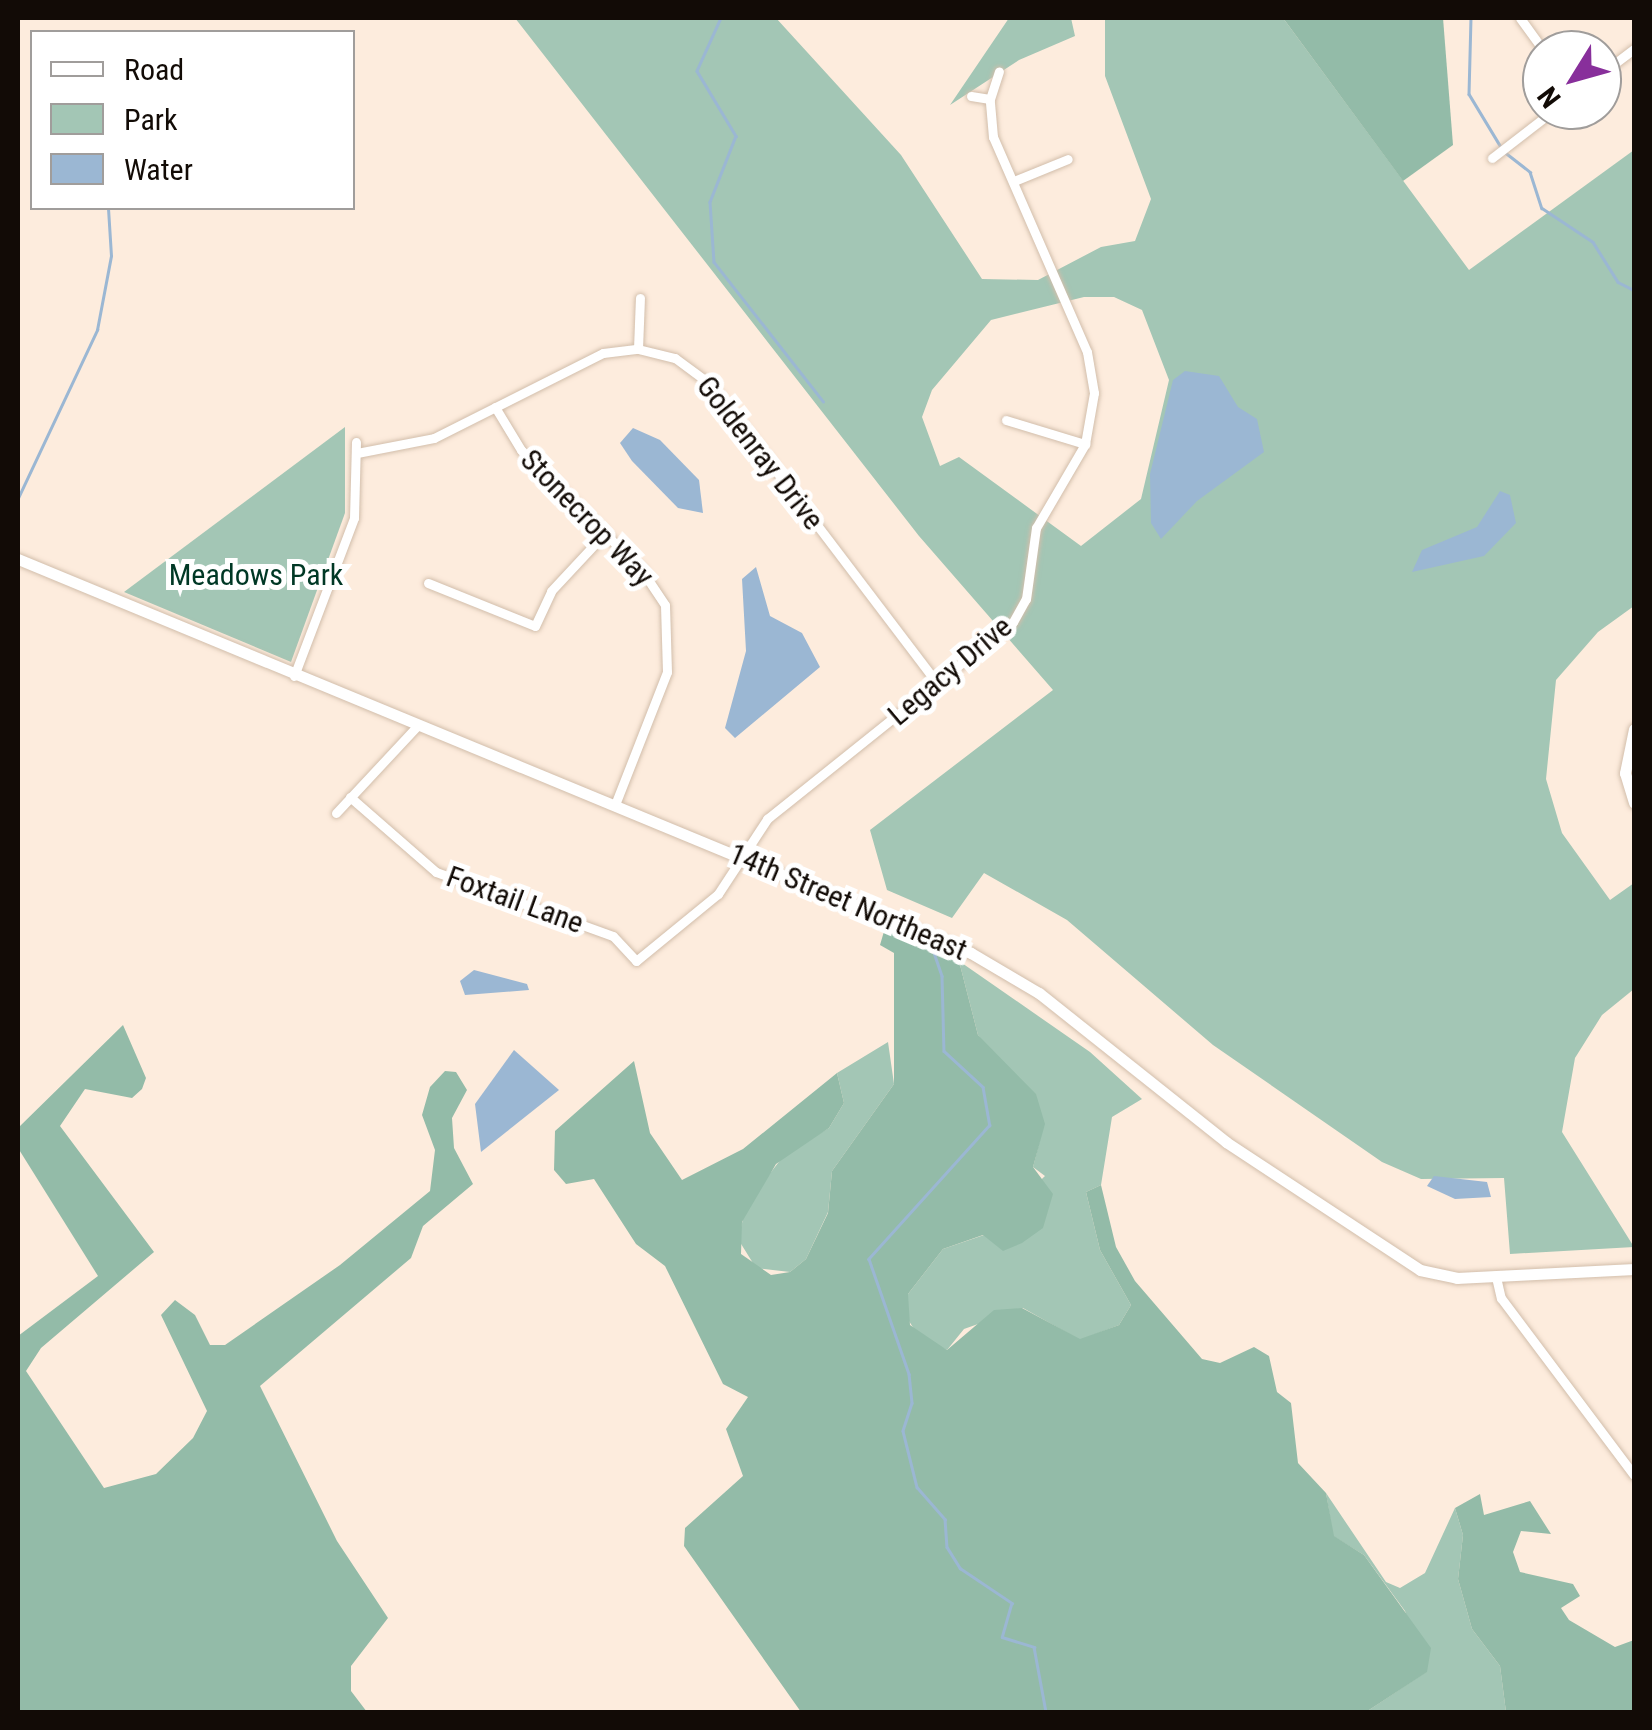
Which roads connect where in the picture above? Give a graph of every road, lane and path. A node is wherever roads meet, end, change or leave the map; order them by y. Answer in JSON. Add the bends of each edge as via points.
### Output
{"nodes":[{"id":1,"x":999,"y":71,"type":"dead end"},
{"id":2,"x":971,"y":96,"type":"dead end"},
{"id":3,"x":990,"y":99,"type":"junction"},
{"id":4,"x":1528,"y":130,"type":"edge"},
{"id":5,"x":1492,"y":158,"type":"dead end"},
{"id":6,"x":1068,"y":159,"type":"dead end"},
{"id":7,"x":1014,"y":181,"type":"junction"},
{"id":8,"x":640,"y":298,"type":"dead end"},
{"id":9,"x":638,"y":349,"type":"junction"},
{"id":10,"x":495,"y":407,"type":"junction"},
{"id":11,"x":1006,"y":420,"type":"dead end"},
{"id":12,"x":1085,"y":444,"type":"junction"},
{"id":13,"x":605,"y":533,"type":"junction"},
{"id":14,"x":18,"y":559,"type":"edge"},
{"id":15,"x":428,"y":583,"type":"dead end"},
{"id":16,"x":294,"y":676,"type":"junction"},
{"id":17,"x":936,"y":683,"type":"junction"},
{"id":18,"x":418,"y":725,"type":"junction"},
{"id":19,"x":1634,"y":729,"type":"edge"},
{"id":20,"x":350,"y":798,"type":"junction"},
{"id":21,"x":616,"y":802,"type":"junction"},
{"id":22,"x":1634,"y":804,"type":"edge"},
{"id":23,"x":336,"y":813,"type":"dead end"},
{"id":24,"x":743,"y":859,"type":"junction"},
{"id":25,"x":636,"y":961,"type":"joint"},
{"id":26,"x":1634,"y":1269,"type":"edge"},
{"id":27,"x":1496,"y":1277,"type":"junction"},
{"id":28,"x":1634,"y":1475,"type":"edge"}],
"edges":[{"from":1,"to":3,"type":"street","name":"Legacy Drive"},
{"from":2,"to":3,"type":"street"},
{"from":3,"to":7,"type":"street","name":"Legacy Drive","via":[[994,138]]},
{"from":4,"to":5,"type":"street"},
{"from":6,"to":7,"type":"street"},
{"from":7,"to":12,"type":"street","name":"Legacy Drive","via":[[1091,366],[1094,412]]},
{"from":8,"to":9,"type":"street"},
{"from":9,"to":10,"type":"street","via":[[603,353]]},
{"from":9,"to":17,"type":"street","name":"Goldenray Drive","via":[[675,358],[710,384]]},
{"from":10,"to":13,"type":"street","name":"Stonecrop Way","via":[[521,450]]},
{"from":10,"to":16,"type":"street","via":[[416,445],[357,448],[352,524]]},
{"from":11,"to":12,"type":"street"},
{"from":12,"to":17,"type":"street","name":"Legacy Drive","via":[[1040,514],[1020,613]]},
{"from":13,"to":15,"type":"street","via":[[551,590],[535,626]]},
{"from":13,"to":21,"type":"street","name":"Stonecrop Way","via":[[651,580],[671,633],[667,672]]},
{"from":14,"to":16,"type":"street","name":"14th Street Northeast"},
{"from":16,"to":18,"type":"street","name":"14th Street Northeast"},
{"from":17,"to":24,"type":"street","name":"Legacy Drive","via":[[766,819]]},
{"from":18,"to":20,"type":"street"},
{"from":18,"to":21,"type":"street","name":"14th Street Northeast"},
{"from":19,"to":22,"type":"street","via":[[1626,773]]},
{"from":20,"to":23,"type":"street"},
{"from":20,"to":25,"type":"street","name":"Foxtail Lane","via":[[436,872],[613,936]]},
{"from":21,"to":24,"type":"street","name":"14th Street Northeast"},
{"from":24,"to":25,"type":"street","name":"Legacy Drive","via":[[711,902]]},
{"from":24,"to":27,"type":"street","name":"14th Street Northeast","via":[[937,936],[1014,977],[1226,1142],[1402,1261],[1457,1278]]},
{"from":26,"to":27,"type":"street","name":"14th Street Northeast"},
{"from":27,"to":28,"type":"street","via":[[1501,1298]]}]}
